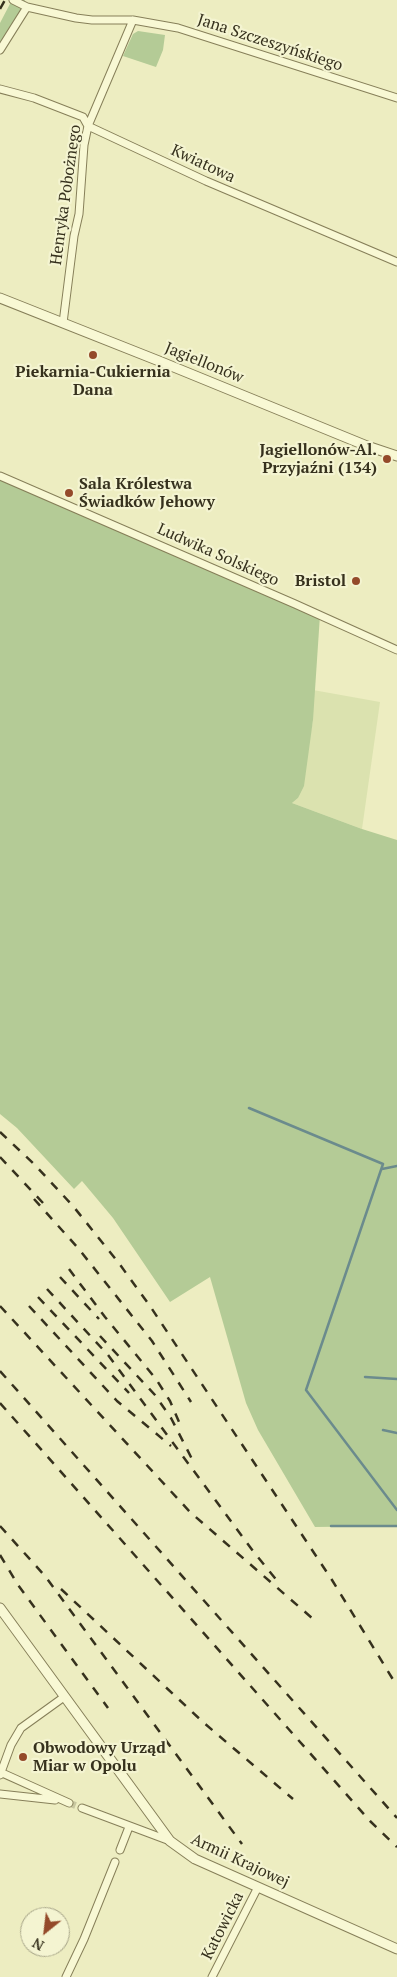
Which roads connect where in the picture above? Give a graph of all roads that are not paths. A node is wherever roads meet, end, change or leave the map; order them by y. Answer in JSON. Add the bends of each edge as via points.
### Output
{"nodes":[{"id":1,"x":13,"y":0,"type":"edge"},
{"id":2,"x":27,"y":7,"type":"junction"},
{"id":3,"x":133,"y":20,"type":"junction"},
{"id":4,"x":0,"y":50,"type":"edge"},
{"id":5,"x":0,"y":89,"type":"edge"},
{"id":6,"x":397,"y":98,"type":"edge"},
{"id":7,"x":88,"y":126,"type":"junction"},
{"id":8,"x":397,"y":262,"type":"edge"},
{"id":9,"x":0,"y":298,"type":"edge"},
{"id":10,"x":63,"y":323,"type":"junction"},
{"id":11,"x":397,"y":456,"type":"edge"},
{"id":12,"x":0,"y":476,"type":"edge"},
{"id":13,"x":397,"y":650,"type":"edge"},
{"id":14,"x":0,"y":1608,"type":"edge"},
{"id":15,"x":64,"y":1697,"type":"junction"},
{"id":16,"x":0,"y":1773,"type":"edge"},
{"id":17,"x":0,"y":1794,"type":"edge"},
{"id":18,"x":82,"y":1808,"type":"tunnel mouth"},
{"id":19,"x":129,"y":1827,"type":"junction"},
{"id":20,"x":170,"y":1842,"type":"junction"},
{"id":21,"x":120,"y":1850,"type":"dead end"},
{"id":22,"x":115,"y":1862,"type":"dead end"},
{"id":23,"x":258,"y":1887,"type":"junction"},
{"id":24,"x":397,"y":1949,"type":"edge"},
{"id":25,"x":66,"y":1977,"type":"edge"},
{"id":26,"x":212,"y":1977,"type":"edge"}],
"edges":[{"from":1,"to":2,"type":"street","name":"Jana Szczeszyńskiego"},
{"from":2,"to":3,"type":"street","name":"Jana Szczeszyńskiego","via":[[92,20]]},
{"from":2,"to":4,"type":"street"},
{"from":3,"to":6,"type":"street","name":"Jana Szczeszyńskiego","via":[[178,28]]},
{"from":3,"to":7,"type":"street","name":"Henryka Pobożnego"},
{"from":5,"to":7,"type":"street","name":"Kwiatowa","via":[[83,117]]},
{"from":7,"to":8,"type":"street","name":"Kwiatowa","via":[[206,181]]},
{"from":7,"to":10,"type":"street","name":"Henryka Pobożnego"},
{"from":9,"to":10,"type":"street","name":"Jagiellonów"},
{"from":10,"to":11,"type":"street","name":"Jagiellonów"},
{"from":12,"to":13,"type":"street","name":"Ludwika Solskiego"},
{"from":14,"to":15,"type":"street","name":"Armii Krajowej"},
{"from":15,"to":16,"type":"street","via":[[21,1728]]},
{"from":15,"to":20,"type":"street","name":"Armii Krajowej"},
{"from":16,"to":17,"type":"street","via":[[67,1802]]},
{"from":18,"to":19,"type":"street"},
{"from":19,"to":20,"type":"street"},
{"from":19,"to":21,"type":"street"},
{"from":20,"to":23,"type":"street","name":"Armii Krajowej","via":[[195,1859]]},
{"from":22,"to":25,"type":"street"},
{"from":23,"to":24,"type":"street","name":"Armii Krajowej"},
{"from":23,"to":26,"type":"street","name":"Katowicka"}]}
